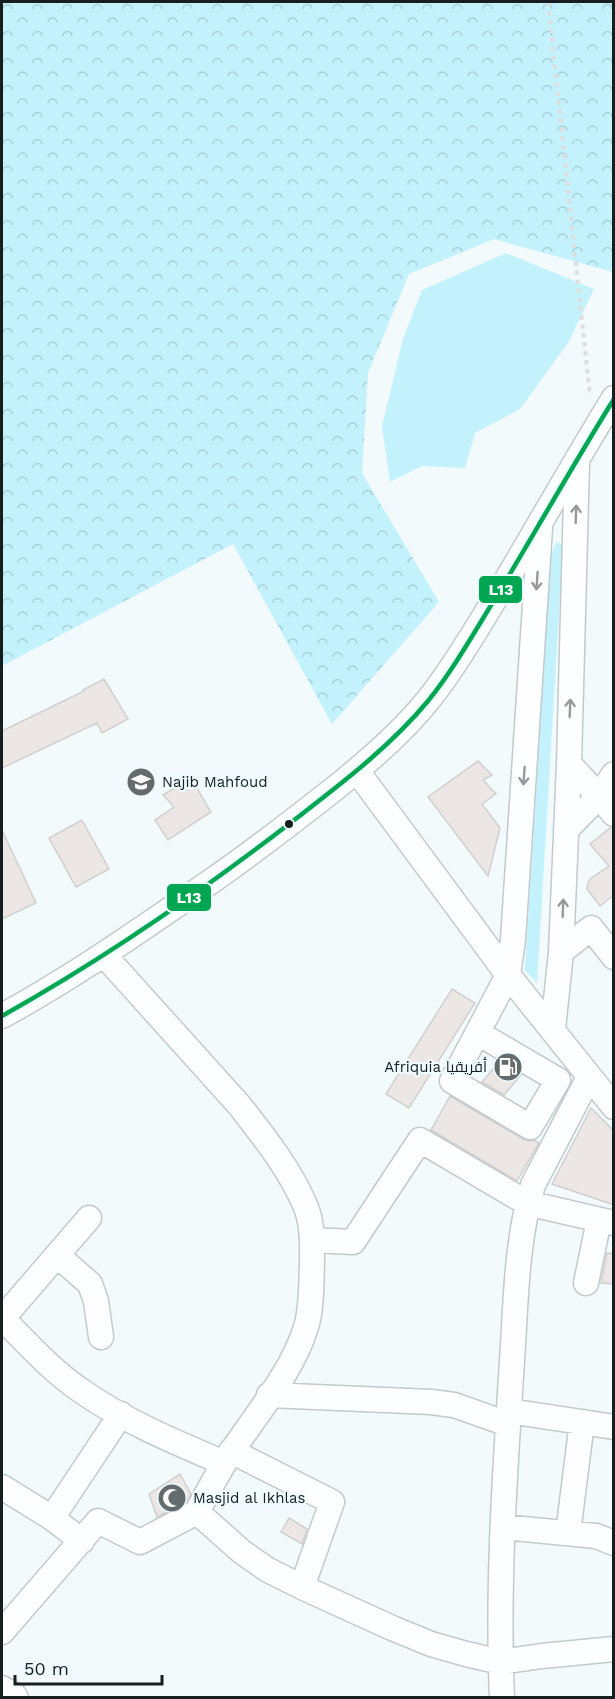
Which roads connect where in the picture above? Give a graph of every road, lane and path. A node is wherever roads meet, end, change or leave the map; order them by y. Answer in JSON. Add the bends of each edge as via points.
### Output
{"nodes":[{"id":1,"x":548,"y":2,"type":"edge"},
{"id":2,"x":614,"y":398,"type":"edge"},
{"id":3,"x":594,"y":430,"type":"junction"},
{"id":4,"x":577,"y":457,"type":"junction"},
{"id":5,"x":540,"y":523,"type":"junction"},
{"id":6,"x":569,"y":764,"type":"junction"},
{"id":7,"x":357,"y":771,"type":"junction"},
{"id":8,"x":614,"y":774,"type":"edge"},
{"id":9,"x":606,"y":805,"type":"edge"},
{"id":10,"x":566,"y":830,"type":"junction"},
{"id":11,"x":561,"y":951,"type":"junction"},
{"id":12,"x":104,"y":955,"type":"junction"},
{"id":13,"x":614,"y":957,"type":"edge"},
{"id":14,"x":508,"y":975,"type":"junction"},
{"id":15,"x":2,"y":1016,"type":"edge"},
{"id":16,"x":553,"y":1029,"type":"junction"},
{"id":17,"x":478,"y":1033,"type":"junction"},
{"id":18,"x":585,"y":1071,"type":"junction"},
{"id":19,"x":558,"y":1080,"type":"junction"},
{"id":20,"x":614,"y":1107,"type":"edge"},
{"id":21,"x":527,"y":1203,"type":"junction"},
{"id":22,"x":89,"y":1218,"type":"dead end"},
{"id":23,"x":606,"y":1221,"type":"edge"},
{"id":24,"x":313,"y":1240,"type":"junction"},
{"id":25,"x":57,"y":1255,"type":"junction"},
{"id":26,"x":586,"y":1283,"type":"dead end"},
{"id":27,"x":2,"y":1318,"type":"edge"},
{"id":28,"x":102,"y":1337,"type":"dead end"},
{"id":29,"x":269,"y":1395,"type":"junction"},
{"id":30,"x":121,"y":1414,"type":"junction"},
{"id":31,"x":508,"y":1417,"type":"junction"},
{"id":32,"x":582,"y":1422,"type":"junction"},
{"id":33,"x":614,"y":1427,"type":"edge"},
{"id":34,"x":228,"y":1457,"type":"junction"},
{"id":35,"x":2,"y":1487,"type":"edge"},
{"id":36,"x":197,"y":1512,"type":"junction"},
{"id":37,"x":52,"y":1518,"type":"junction"},
{"id":38,"x":503,"y":1527,"type":"junction"},
{"id":39,"x":568,"y":1533,"type":"junction"},
{"id":40,"x":82,"y":1541,"type":"junction"},
{"id":41,"x":614,"y":1543,"type":"edge"},
{"id":42,"x":302,"y":1587,"type":"junction"},
{"id":43,"x":2,"y":1632,"type":"edge"},
{"id":44,"x":614,"y":1649,"type":"edge"},
{"id":45,"x":501,"y":1662,"type":"junction"},
{"id":46,"x":2,"y":1688,"type":"edge"},
{"id":47,"x":16,"y":1698,"type":"edge"},
{"id":48,"x":502,"y":1698,"type":"edge"}],
"edges":[{"from":1,"to":3,"type":"path"},
{"from":2,"to":3,"type":"street"},
{"from":3,"to":4,"type":"street"},
{"from":4,"to":5,"type":"street"},
{"from":6,"to":4,"type":"street","one_way":true},
{"from":5,"to":7,"type":"street","via":[[462,652],[428,699]]},
{"from":5,"to":14,"type":"street","one_way":true},
{"from":6,"to":9,"type":"street"},
{"from":6,"to":10,"type":"street"},
{"from":7,"to":12,"type":"street","via":[[262,846]]},
{"from":7,"to":14,"type":"street"},
{"from":8,"to":9,"type":"street"},
{"from":9,"to":10,"type":"street"},
{"from":11,"to":10,"type":"street","one_way":true},
{"from":11,"to":13,"type":"street","via":[[591,928]]},
{"from":11,"to":16,"type":"street"},
{"from":12,"to":15,"type":"street"},
{"from":12,"to":24,"type":"street","via":[[240,1106],[276,1154],[306,1206]]},
{"from":14,"to":16,"type":"street"},
{"from":14,"to":17,"type":"street"},
{"from":16,"to":18,"type":"street"},
{"from":17,"to":19,"type":"street"},
{"from":17,"to":19,"type":"street","via":[[452,1081],[530,1127]]},
{"from":18,"to":19,"type":"street"},
{"from":18,"to":20,"type":"street"},
{"from":18,"to":21,"type":"street"},
{"from":21,"to":23,"type":"street"},
{"from":21,"to":24,"type":"street","via":[[420,1140],[353,1242]]},
{"from":21,"to":31,"type":"street"},
{"from":22,"to":25,"type":"street"},
{"from":23,"to":26,"type":"street"},
{"from":24,"to":29,"type":"street","via":[[307,1324],[299,1348]]},
{"from":25,"to":27,"type":"street"},
{"from":25,"to":28,"type":"street","via":[[90,1284]]},
{"from":27,"to":30,"type":"street","via":[[80,1390]]},
{"from":29,"to":31,"type":"street","via":[[439,1403]]},
{"from":29,"to":34,"type":"street"},
{"from":30,"to":34,"type":"street","via":[[173,1441]]},
{"from":30,"to":37,"type":"street"},
{"from":31,"to":32,"type":"street"},
{"from":31,"to":38,"type":"street"},
{"from":32,"to":33,"type":"street"},
{"from":32,"to":39,"type":"street"},
{"from":34,"to":36,"type":"street"},
{"from":34,"to":42,"type":"street","via":[[333,1502]]},
{"from":35,"to":37,"type":"street"},
{"from":36,"to":40,"type":"street","via":[[140,1542],[98,1521]]},
{"from":36,"to":42,"type":"street","via":[[242,1552]]},
{"from":37,"to":40,"type":"street"},
{"from":38,"to":39,"type":"street"},
{"from":38,"to":45,"type":"street"},
{"from":39,"to":41,"type":"street","via":[[596,1536]]},
{"from":40,"to":43,"type":"street"},
{"from":42,"to":45,"type":"street","via":[[431,1644]]},
{"from":44,"to":45,"type":"street"},
{"from":45,"to":48,"type":"street"},
{"from":46,"to":47,"type":"street"}]}
